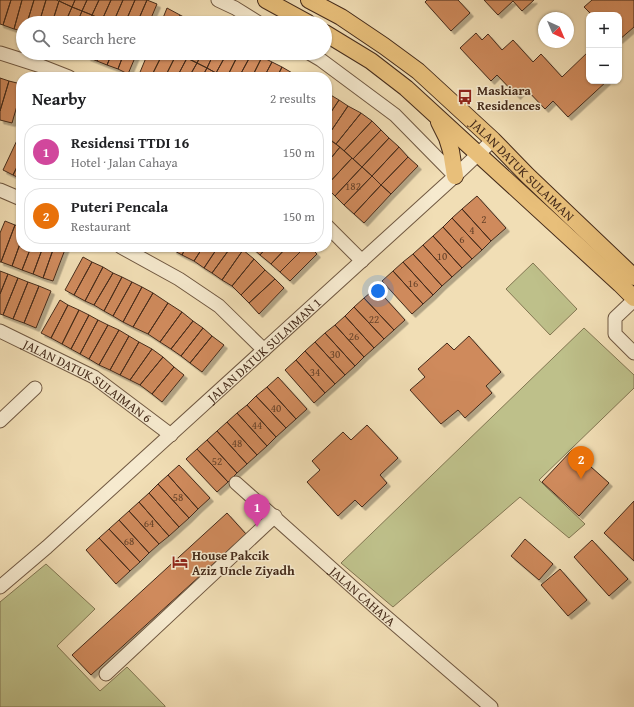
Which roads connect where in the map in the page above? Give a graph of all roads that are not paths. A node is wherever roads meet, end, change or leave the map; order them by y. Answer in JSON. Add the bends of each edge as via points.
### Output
{"nodes":[{"id":1,"x":218,"y":0,"type":"edge"},
{"id":2,"x":266,"y":0,"type":"edge"},
{"id":3,"x":309,"y":0,"type":"edge"},
{"id":4,"x":248,"y":16,"type":"edge"},
{"id":5,"x":295,"y":16,"type":"edge"},
{"id":6,"x":332,"y":36,"type":"edge"},
{"id":7,"x":0,"y":53,"type":"edge"},
{"id":8,"x":16,"y":58,"type":"edge"},
{"id":9,"x":22,"y":60,"type":"edge"},
{"id":10,"x":321,"y":60,"type":"edge"},
{"id":11,"x":56,"y":72,"type":"edge"},
{"id":12,"x":436,"y":115,"type":"junction"},
{"id":13,"x":493,"y":140,"type":"junction"},
{"id":14,"x":478,"y":154,"type":"junction"},
{"id":15,"x":455,"y":176,"type":"junction"},
{"id":16,"x":0,"y":190,"type":"edge"},
{"id":17,"x":16,"y":197,"type":"edge"},
{"id":18,"x":332,"y":231,"type":"edge"},
{"id":19,"x":130,"y":252,"type":"edge"},
{"id":20,"x":362,"y":261,"type":"junction"},
{"id":21,"x":628,"y":278,"type":"edge"},
{"id":22,"x":634,"y":299,"type":"edge"},
{"id":23,"x":0,"y":331,"type":"edge"},
{"id":24,"x":264,"y":350,"type":"junction"},
{"id":25,"x":634,"y":353,"type":"edge"},
{"id":26,"x":35,"y":388,"type":"dead end"},
{"id":27,"x":0,"y":421,"type":"edge"},
{"id":28,"x":171,"y":435,"type":"junction"},
{"id":29,"x":236,"y":483,"type":"dead end"},
{"id":30,"x":275,"y":516,"type":"junction"},
{"id":31,"x":0,"y":587,"type":"edge"},
{"id":32,"x":106,"y":674,"type":"dead end"},
{"id":33,"x":492,"y":707,"type":"edge"}],
"edges":[{"from":1,"to":4,"type":"street"},
{"from":2,"to":5,"type":"main road"},
{"from":3,"to":13,"type":"main road","name":"JALAN DATUK SULAIMAN","via":[[341,17],[418,71]]},
{"from":6,"to":12,"type":"main road","name":"JALAN DATUK SULAIMAN","via":[[371,61]]},
{"from":7,"to":8,"type":"street"},
{"from":9,"to":11,"type":"street"},
{"from":10,"to":15,"type":"street","via":[[395,115]]},
{"from":12,"to":14,"type":"main road","name":"JALAN DATUK SULAIMAN"},
{"from":12,"to":15,"type":"main road","via":[[447,138]]},
{"from":13,"to":14,"type":"street","name":"JALAN DATUK SULAIMAN 1"},
{"from":13,"to":21,"type":"main road","name":"JALAN DATUK SULAIMAN"},
{"from":14,"to":15,"type":"street","name":"JALAN DATUK SULAIMAN 1"},
{"from":14,"to":21,"type":"main road","name":"JALAN DATUK SULAIMAN"},
{"from":15,"to":20,"type":"street","name":"JALAN DATUK SULAIMAN 1"},
{"from":16,"to":17,"type":"street"},
{"from":18,"to":20,"type":"street"},
{"from":19,"to":24,"type":"street","via":[[179,279],[219,306]]},
{"from":20,"to":24,"type":"street","name":"JALAN DATUK SULAIMAN 1"},
{"from":21,"to":22,"type":"main road","name":"JALAN DATUK SULAIMAN"},
{"from":22,"to":25,"type":"street","via":[[615,318],[615,334]]},
{"from":23,"to":28,"type":"street","name":"JALAN DATUK SULAIMAN 6","via":[[94,377]]},
{"from":24,"to":28,"type":"street","name":"JALAN DATUK SULAIMAN 1"},
{"from":26,"to":27,"type":"street"},
{"from":28,"to":31,"type":"street","name":"JALAN DATUK SULAIMAN 1"},
{"from":29,"to":30,"type":"street","name":"JALAN CAHAYA"},
{"from":30,"to":32,"type":"street"},
{"from":30,"to":33,"type":"street","name":"JALAN CAHAYA","via":[[376,608]]}]}
